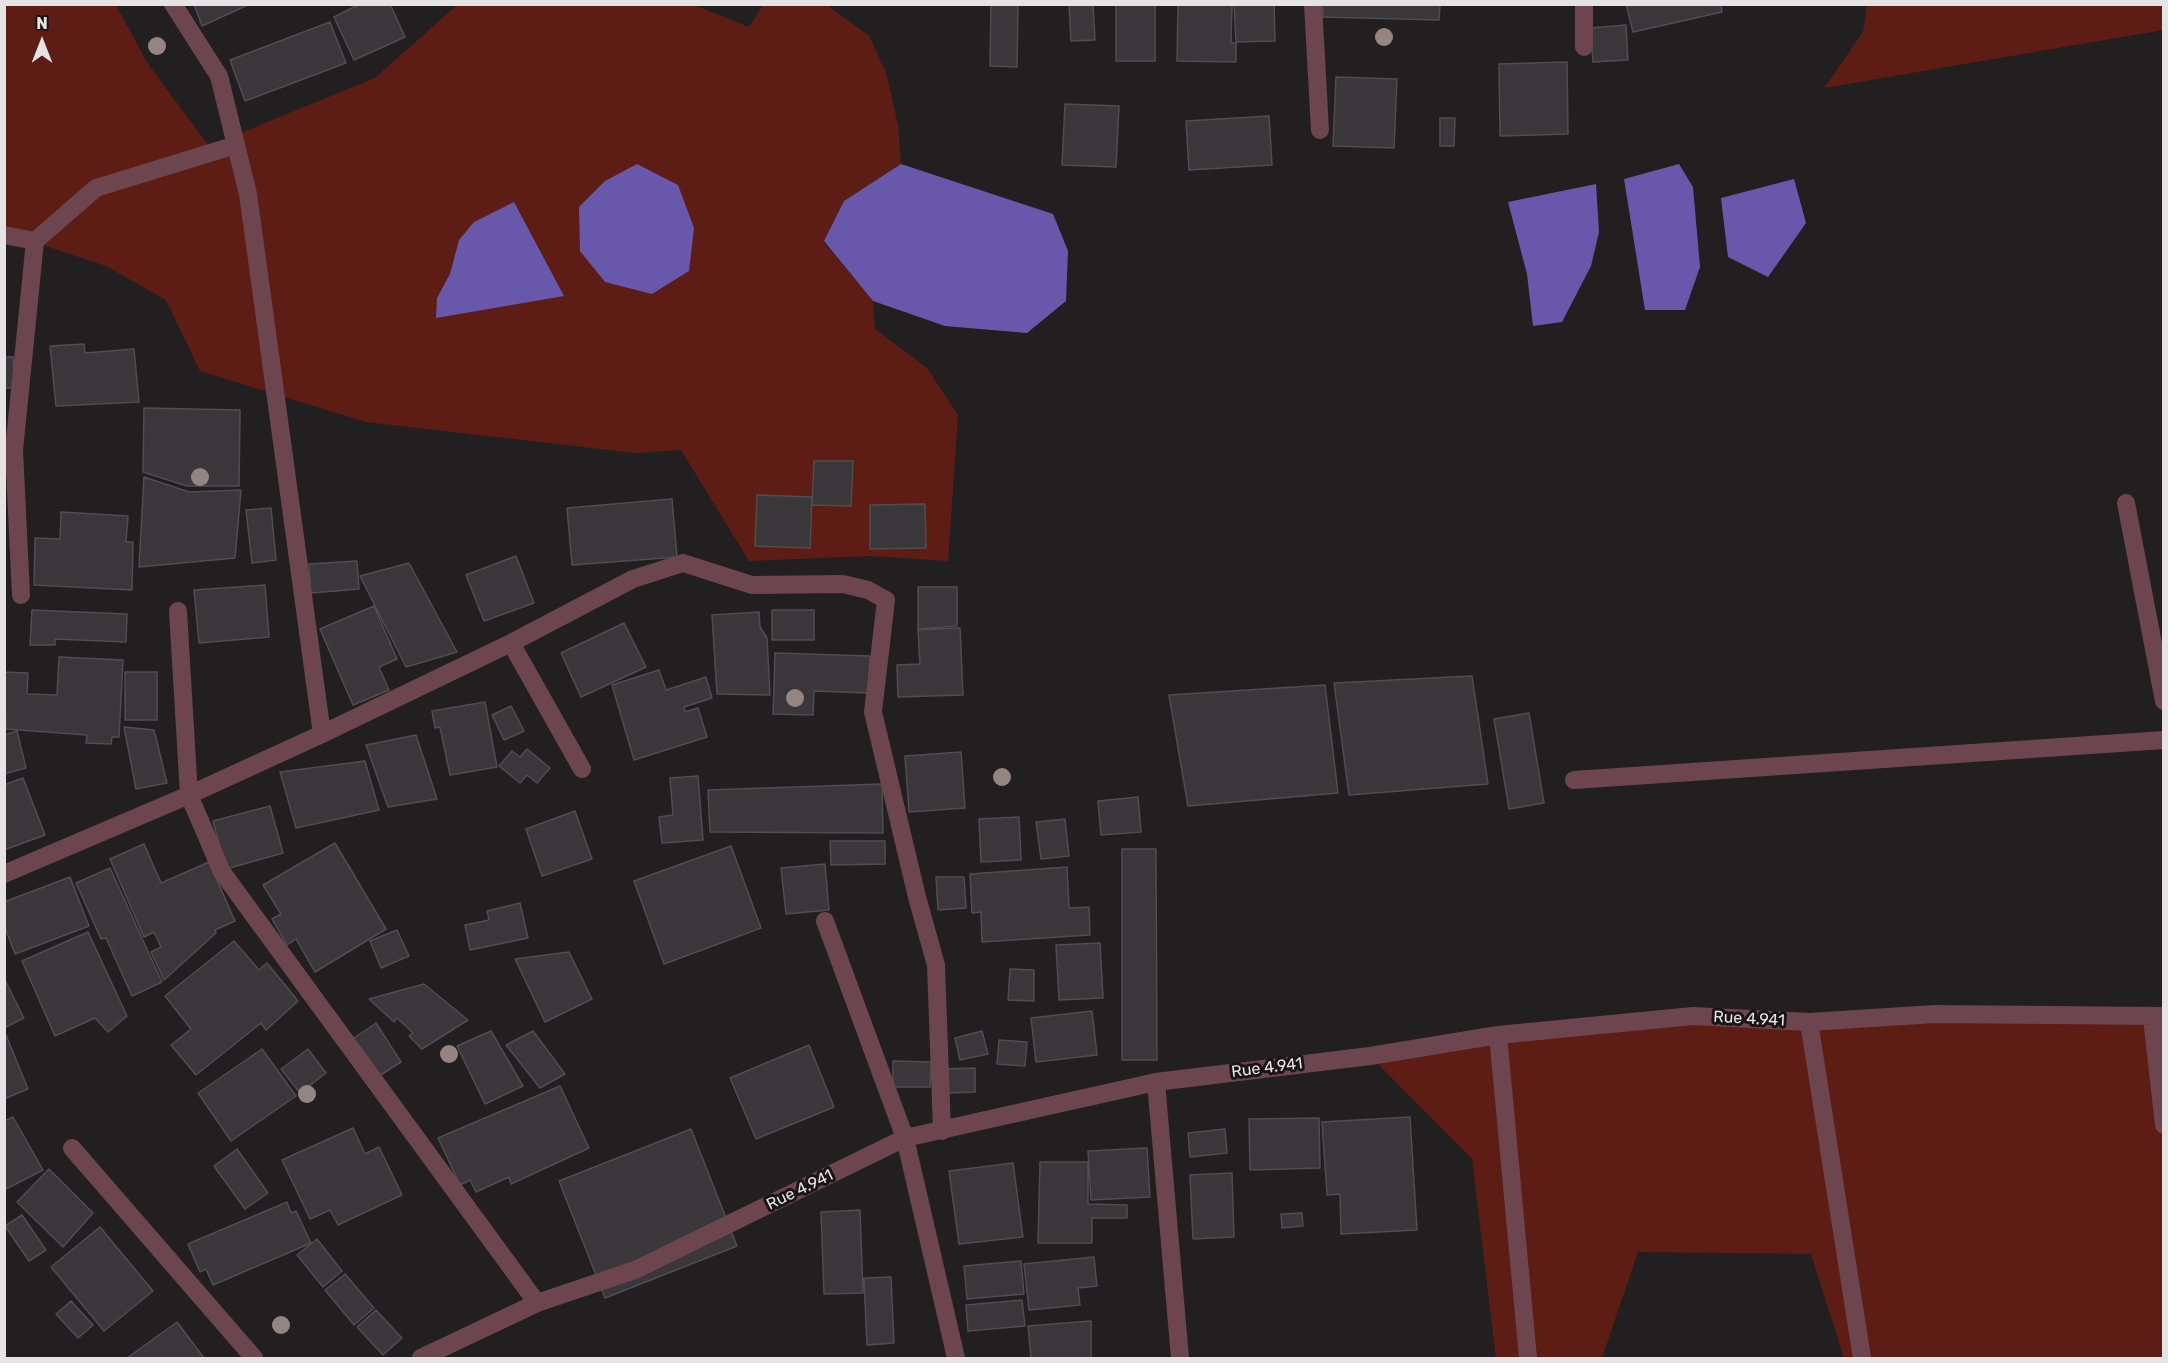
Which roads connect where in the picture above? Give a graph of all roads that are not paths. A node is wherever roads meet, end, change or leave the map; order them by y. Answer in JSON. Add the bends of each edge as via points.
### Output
{"nodes":[{"id":1,"x":173,"y":4,"type":"edge"},
{"id":2,"x":1313,"y":4,"type":"edge"},
{"id":3,"x":1584,"y":4,"type":"edge"},
{"id":4,"x":1584,"y":47,"type":"dead end"},
{"id":5,"x":1320,"y":130,"type":"dead end"},
{"id":6,"x":236,"y":145,"type":"junction"},
{"id":7,"x":4,"y":235,"type":"edge"},
{"id":8,"x":35,"y":242,"type":"junction"},
{"id":9,"x":9,"y":451,"type":"edge"},
{"id":10,"x":2126,"y":503,"type":"dead end"},
{"id":11,"x":21,"y":595,"type":"dead end"},
{"id":12,"x":178,"y":610,"type":"dead end"},
{"id":13,"x":511,"y":643,"type":"junction"},
{"id":14,"x":2163,"y":701,"type":"edge"},
{"id":15,"x":322,"y":734,"type":"junction"},
{"id":16,"x":2163,"y":740,"type":"edge"},
{"id":17,"x":582,"y":770,"type":"dead end"},
{"id":18,"x":1575,"y":780,"type":"dead end"},
{"id":19,"x":189,"y":795,"type":"junction"},
{"id":20,"x":4,"y":874,"type":"edge"},
{"id":21,"x":825,"y":921,"type":"dead end"},
{"id":22,"x":2158,"y":1017,"type":"edge"},
{"id":23,"x":1809,"y":1022,"type":"junction"},
{"id":24,"x":1498,"y":1035,"type":"junction"},
{"id":25,"x":1156,"y":1082,"type":"junction"},
{"id":26,"x":2163,"y":1125,"type":"edge"},
{"id":27,"x":942,"y":1131,"type":"junction"},
{"id":28,"x":905,"y":1138,"type":"junction"},
{"id":29,"x":72,"y":1148,"type":"dead end"},
{"id":30,"x":537,"y":1303,"type":"junction"},
{"id":31,"x":254,"y":1359,"type":"edge"},
{"id":32,"x":421,"y":1359,"type":"edge"},
{"id":33,"x":956,"y":1359,"type":"edge"},
{"id":34,"x":1180,"y":1359,"type":"edge"},
{"id":35,"x":1528,"y":1359,"type":"edge"},
{"id":36,"x":1862,"y":1359,"type":"edge"}],
"edges":[{"from":1,"to":6,"type":"street","via":[[219,76]]},
{"from":2,"to":5,"type":"street"},
{"from":3,"to":4,"type":"street"},
{"from":6,"to":8,"type":"street","via":[[96,188]]},
{"from":6,"to":15,"type":"street","via":[[248,194]]},
{"from":7,"to":8,"type":"street"},
{"from":8,"to":9,"type":"street"},
{"from":9,"to":11,"type":"street"},
{"from":10,"to":14,"type":"street"},
{"from":12,"to":19,"type":"street"},
{"from":13,"to":15,"type":"street"},
{"from":13,"to":17,"type":"street"},
{"from":13,"to":27,"type":"street","via":[[633,579],[683,563],[752,585],[843,584],[868,590],[886,600],[873,712],[936,965]]},
{"from":15,"to":19,"type":"street"},
{"from":16,"to":18,"type":"street"},
{"from":19,"to":20,"type":"street"},
{"from":19,"to":30,"type":"street","via":[[222,872]]},
{"from":21,"to":28,"type":"street"},
{"from":22,"to":23,"type":"street","name":"Rue 4.941","via":[[1935,1014]]},
{"from":22,"to":26,"type":"street"},
{"from":23,"to":24,"type":"street","name":"Rue 4.941","via":[[1693,1016]]},
{"from":23,"to":36,"type":"street"},
{"from":24,"to":25,"type":"street","name":"Rue 4.941","via":[[1370,1056]]},
{"from":24,"to":35,"type":"street"},
{"from":25,"to":27,"type":"street","name":"Rue 4.941"},
{"from":25,"to":34,"type":"street"},
{"from":27,"to":28,"type":"street","name":"Rue 4.941"},
{"from":28,"to":30,"type":"street","name":"Rue 4.941","via":[[634,1270]]},
{"from":28,"to":33,"type":"street"},
{"from":29,"to":31,"type":"street"},
{"from":30,"to":32,"type":"street","name":"Rue 4.941"}]}
